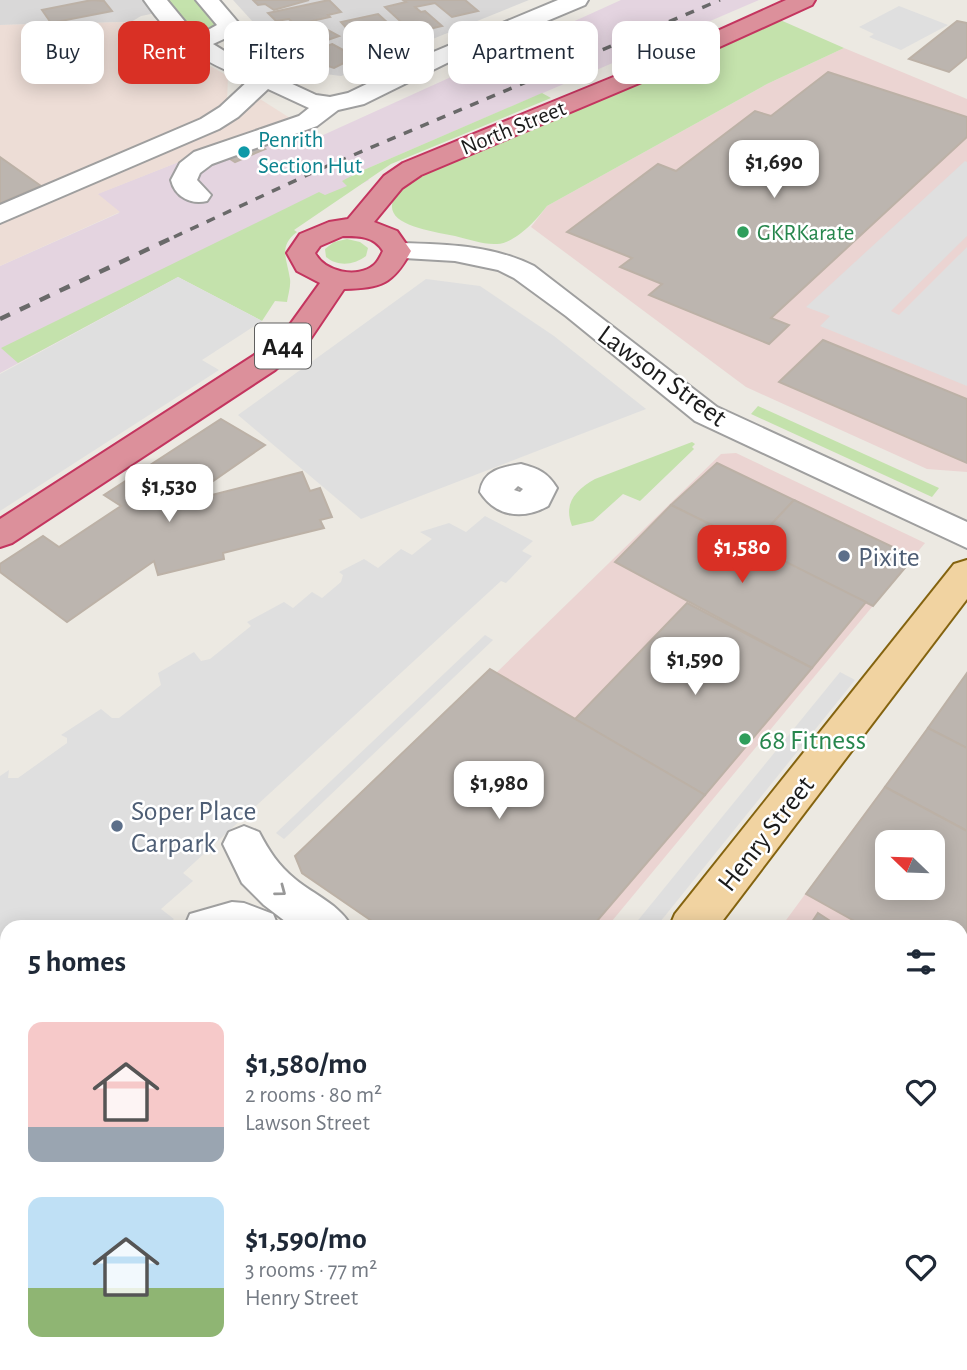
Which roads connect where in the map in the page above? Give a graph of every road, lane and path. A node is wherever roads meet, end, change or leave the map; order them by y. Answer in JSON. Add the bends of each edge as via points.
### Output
{"nodes":[{"id":1,"x":155,"y":0,"type":"edge"},
{"id":2,"x":207,"y":0,"type":"edge"},
{"id":3,"x":577,"y":0,"type":"edge"},
{"id":4,"x":804,"y":0,"type":"edge"},
{"id":5,"x":172,"y":21,"type":"edge"},
{"id":6,"x":226,"y":21,"type":"edge"},
{"id":7,"x":259,"y":84,"type":"edge"},
{"id":8,"x":277,"y":84,"type":"edge"},
{"id":9,"x":330,"y":104,"type":"junction"},
{"id":10,"x":198,"y":195,"type":"dead end"},
{"id":11,"x":0,"y":215,"type":"edge"},
{"id":12,"x":355,"y":228,"type":"junction"},
{"id":13,"x":397,"y":251,"type":"junction"},
{"id":14,"x":337,"y":280,"type":"junction"},
{"id":15,"x":0,"y":535,"type":"edge"},
{"id":16,"x":967,"y":536,"type":"edge"},
{"id":17,"x":967,"y":573,"type":"edge"},
{"id":18,"x":244,"y":844,"type":"dead end"},
{"id":19,"x":319,"y":920,"type":"edge"},
{"id":20,"x":697,"y":920,"type":"edge"}],
"edges":[{"from":1,"to":5,"type":"street"},
{"from":2,"to":6,"type":"street"},
{"from":3,"to":9,"type":"street","via":[[355,99]]},
{"from":4,"to":12,"type":"highway","name":"North Street","via":[[412,169],[393,182]]},
{"from":7,"to":11,"type":"street","via":[[210,124]]},
{"from":8,"to":9,"type":"street","via":[[310,101]]},
{"from":9,"to":10,"type":"street","via":[[309,121],[203,158],[184,180]]},
{"from":12,"to":13,"type":"highway","via":[[389,237]]},
{"from":12,"to":14,"type":"highway","via":[[339,228],[313,238],[301,254],[310,271]]},
{"from":13,"to":14,"type":"highway","via":[[396,259],[379,274]]},
{"from":13,"to":16,"type":"street","name":"Lawson Street","via":[[455,253],[506,263],[576,310],[706,414]]},
{"from":14,"to":15,"type":"highway","number":"A44","via":[[300,331],[264,363]]},
{"from":17,"to":20,"type":"main road","name":"Henry Street"},
{"from":18,"to":19,"type":"street","one_way":true,"via":[[251,864],[263,877]]}]}
